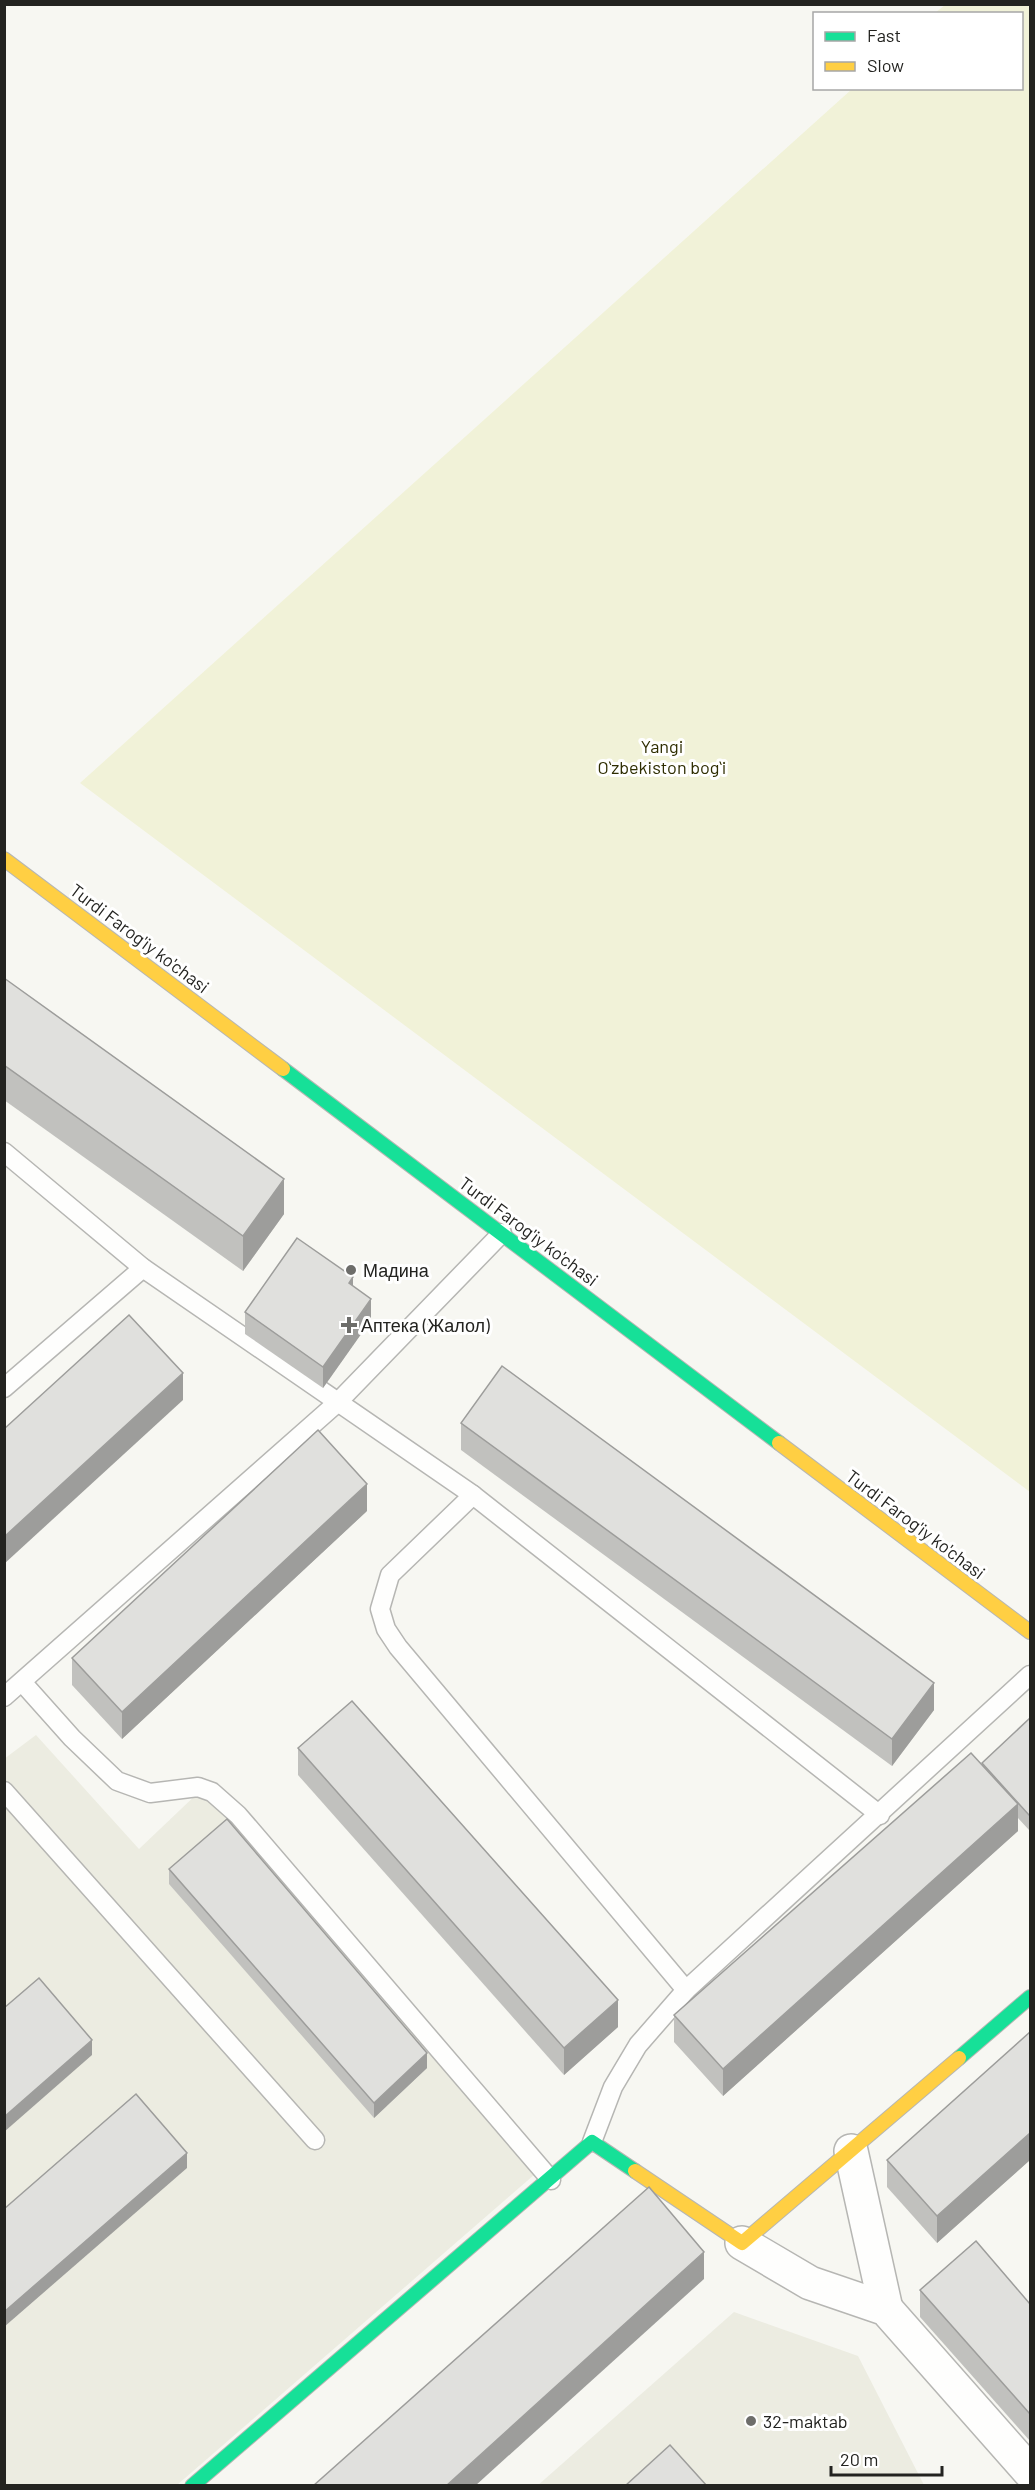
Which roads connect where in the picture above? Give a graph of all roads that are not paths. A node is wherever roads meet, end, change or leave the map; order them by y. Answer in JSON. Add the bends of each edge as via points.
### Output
{"nodes":[{"id":1,"x":4,"y":859,"type":"edge"},
{"id":2,"x":4,"y":1152,"type":"edge"},
{"id":3,"x":502,"y":1233,"type":"junction"},
{"id":4,"x":143,"y":1268,"type":"junction"},
{"id":5,"x":4,"y":1388,"type":"edge"},
{"id":6,"x":337,"y":1403,"type":"junction"},
{"id":7,"x":473,"y":1495,"type":"junction"},
{"id":8,"x":1030,"y":1632,"type":"edge"},
{"id":9,"x":1030,"y":1674,"type":"edge"},
{"id":10,"x":22,"y":1682,"type":"junction"},
{"id":11,"x":4,"y":1697,"type":"edge"},
{"id":12,"x":4,"y":1791,"type":"edge"},
{"id":13,"x":880,"y":1815,"type":"junction"},
{"id":14,"x":686,"y":1990,"type":"junction"},
{"id":15,"x":1030,"y":1997,"type":"edge"},
{"id":16,"x":315,"y":2140,"type":"dead end"},
{"id":17,"x":592,"y":2142,"type":"junction"},
{"id":18,"x":850,"y":2151,"type":"junction"},
{"id":19,"x":551,"y":2180,"type":"junction"},
{"id":20,"x":742,"y":2243,"type":"junction"},
{"id":21,"x":886,"y":2309,"type":"junction"},
{"id":22,"x":1030,"y":2472,"type":"edge"},
{"id":23,"x":192,"y":2486,"type":"edge"}],
"edges":[{"from":1,"to":3,"type":"main road","name":"Turdi Farog'iy ko'chasi"},
{"from":2,"to":4,"type":"lane"},
{"from":3,"to":6,"type":"lane"},
{"from":3,"to":8,"type":"main road","name":"Turdi Farog'iy ko'chasi"},
{"from":4,"to":5,"type":"lane"},
{"from":4,"to":6,"type":"lane"},
{"from":6,"to":7,"type":"lane"},
{"from":6,"to":10,"type":"lane"},
{"from":7,"to":13,"type":"lane"},
{"from":7,"to":14,"type":"lane","via":[[390,1575],[380,1608],[386,1629]]},
{"from":9,"to":13,"type":"lane"},
{"from":10,"to":11,"type":"lane"},
{"from":10,"to":19,"type":"lane","via":[[117,1781],[150,1793],[198,1787],[212,1792],[238,1815]]},
{"from":12,"to":16,"type":"lane"},
{"from":13,"to":14,"type":"lane"},
{"from":14,"to":17,"type":"lane","via":[[638,2045],[613,2087]]},
{"from":15,"to":18,"type":"main road"},
{"from":17,"to":19,"type":"main road"},
{"from":17,"to":20,"type":"main road"},
{"from":18,"to":20,"type":"main road"},
{"from":18,"to":21,"type":"street"},
{"from":19,"to":23,"type":"main road"},
{"from":20,"to":21,"type":"street","via":[[810,2283]]},
{"from":21,"to":22,"type":"street"}]}
